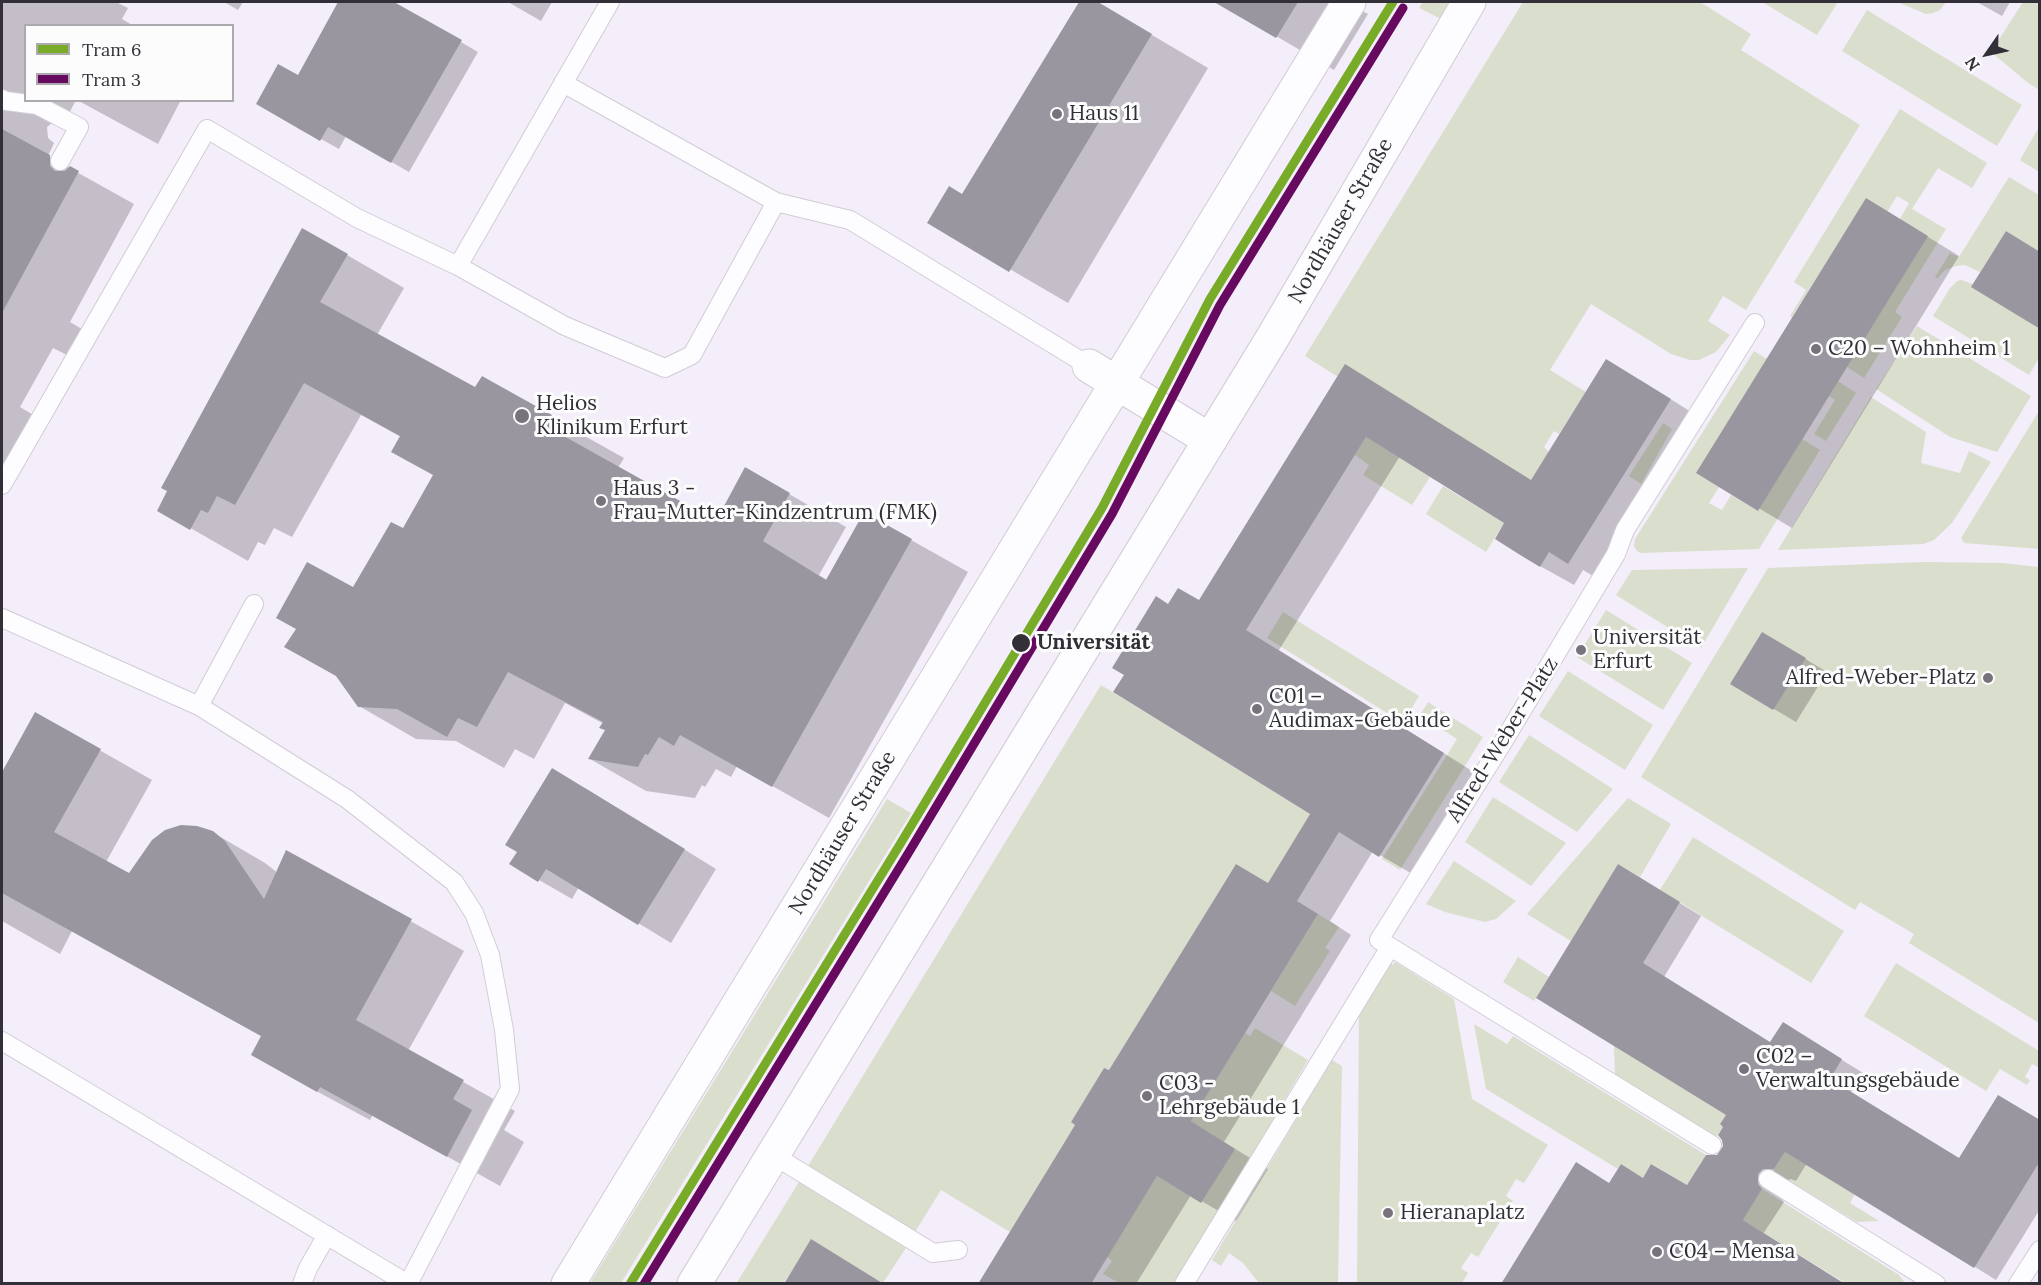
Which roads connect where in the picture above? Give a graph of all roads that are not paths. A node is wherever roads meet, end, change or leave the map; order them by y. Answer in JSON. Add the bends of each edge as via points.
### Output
{"nodes":[{"id":1,"x":610,"y":2,"type":"edge"},
{"id":2,"x":1349,"y":2,"type":"edge"},
{"id":3,"x":1469,"y":2,"type":"edge"},
{"id":4,"x":563,"y":83,"type":"junction"},
{"id":5,"x":2,"y":99,"type":"edge"},
{"id":6,"x":60,"y":161,"type":"dead end"},
{"id":7,"x":776,"y":202,"type":"junction"},
{"id":8,"x":458,"y":266,"type":"junction"},
{"id":9,"x":1755,"y":323,"type":"dead end"},
{"id":10,"x":1089,"y":366,"type":"joint"},
{"id":11,"x":1117,"y":383,"type":"junction"},
{"id":12,"x":1210,"y":440,"type":"junction"},
{"id":13,"x":2,"y":485,"type":"edge"},
{"id":14,"x":254,"y":604,"type":"dead end"},
{"id":15,"x":2,"y":618,"type":"edge"},
{"id":16,"x":199,"y":706,"type":"junction"},
{"id":17,"x":1385,"y":943,"type":"junction"},
{"id":18,"x":2,"y":1041,"type":"edge"},
{"id":19,"x":1712,"y":1145,"type":"dead end"},
{"id":20,"x":773,"y":1155,"type":"junction"},
{"id":21,"x":1768,"y":1179,"type":"dead end"},
{"id":22,"x":327,"y":1235,"type":"junction"},
{"id":23,"x":958,"y":1250,"type":"dead end"},
{"id":24,"x":2040,"y":1250,"type":"edge"},
{"id":25,"x":1935,"y":1283,"type":"edge"},
{"id":26,"x":303,"y":1284,"type":"edge"},
{"id":27,"x":568,"y":1284,"type":"edge"},
{"id":28,"x":694,"y":1284,"type":"edge"},
{"id":29,"x":1184,"y":1284,"type":"edge"},
{"id":30,"x":2018,"y":1284,"type":"edge"}],
"edges":[{"from":1,"to":4,"type":"lane"},
{"from":2,"to":11,"type":"main road","name":"Nordhäuser Straße"},
{"from":3,"to":12,"type":"main road","name":"Nordhäuser Straße"},
{"from":4,"to":7,"type":"lane"},
{"from":4,"to":8,"type":"lane"},
{"from":5,"to":6,"type":"lane","via":[[37,105],[79,127]]},
{"from":7,"to":8,"type":"lane","via":[[692,355],[665,368],[565,326]]},
{"from":7,"to":10,"type":"lane","via":[[850,220]]},
{"from":8,"to":13,"type":"lane","via":[[357,218],[207,129]]},
{"from":9,"to":17,"type":"lane","name":"Alfred-Weber-Platz","via":[[1624,530],[1616,554]]},
{"from":10,"to":11,"type":"main road"},
{"from":11,"to":12,"type":"main road"},
{"from":11,"to":27,"type":"main road","name":"Nordhäuser Straße"},
{"from":12,"to":20,"type":"main road","name":"Nordhäuser Straße"},
{"from":14,"to":16,"type":"lane"},
{"from":15,"to":16,"type":"lane"},
{"from":16,"to":22,"type":"lane","via":[[347,799],[454,882],[474,913],[490,955],[510,1089],[408,1284]]},
{"from":17,"to":19,"type":"lane"},
{"from":17,"to":29,"type":"lane"},
{"from":18,"to":22,"type":"lane"},
{"from":20,"to":23,"type":"lane","via":[[933,1253]]},
{"from":20,"to":28,"type":"main road","name":"Nordhäuser Straße"},
{"from":21,"to":25,"type":"lane"},
{"from":22,"to":26,"type":"lane"},
{"from":24,"to":30,"type":"lane"}]}
